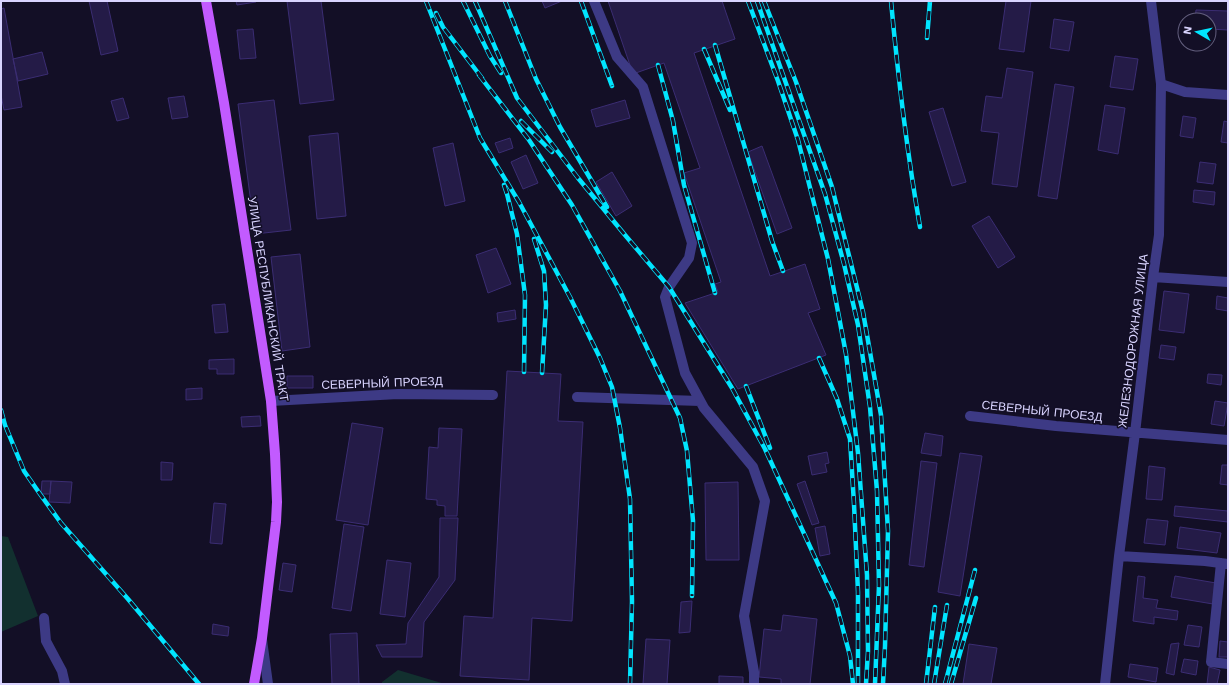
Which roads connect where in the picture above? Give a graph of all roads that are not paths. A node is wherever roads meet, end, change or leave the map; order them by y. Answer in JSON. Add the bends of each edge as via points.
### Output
{"nodes":[{"id":1,"x":206,"y":1,"type":"edge"},
{"id":2,"x":594,"y":1,"type":"edge"},
{"id":3,"x":1151,"y":1,"type":"edge"},
{"id":4,"x":1161,"y":84,"type":"junction"},
{"id":5,"x":1228,"y":96,"type":"edge"},
{"id":6,"x":1153,"y":277,"type":"junction"},
{"id":7,"x":1228,"y":282,"type":"edge"},
{"id":8,"x":493,"y":395,"type":"dead end"},
{"id":9,"x":577,"y":397,"type":"dead end"},
{"id":10,"x":271,"y":401,"type":"junction"},
{"id":11,"x":700,"y":401,"type":"junction"},
{"id":12,"x":970,"y":416,"type":"dead end"},
{"id":13,"x":1136,"y":433,"type":"junction"},
{"id":14,"x":1228,"y":440,"type":"edge"},
{"id":15,"x":1119,"y":556,"type":"junction"},
{"id":16,"x":1225,"y":563,"type":"edge"},
{"id":17,"x":44,"y":618,"type":"dead end"},
{"id":18,"x":262,"y":638,"type":"junction"},
{"id":19,"x":1228,"y":664,"type":"edge"},
{"id":20,"x":65,"y":684,"type":"edge"},
{"id":21,"x":254,"y":684,"type":"edge"},
{"id":22,"x":268,"y":684,"type":"edge"},
{"id":23,"x":754,"y":684,"type":"edge"},
{"id":24,"x":1105,"y":684,"type":"edge"}],
"edges":[{"from":1,"to":10,"type":"main road","name":"УЛИЦА РЕСПУБЛИКАНСКИЙ ТРАКТ"},
{"from":2,"to":11,"type":"street","via":[[617,57],[643,87],[692,243],[689,258],[665,297],[685,373]]},
{"from":3,"to":4,"type":"street","name":"ЖЕЛЕЗНОДОРОЖНАЯ УЛИЦА"},
{"from":4,"to":5,"type":"street","via":[[1185,92]]},
{"from":4,"to":6,"type":"street","name":"ЖЕЛЕЗНОДОРОЖНАЯ УЛИЦА","via":[[1159,235]]},
{"from":6,"to":7,"type":"street"},
{"from":6,"to":13,"type":"street","name":"ЖЕЛЕЗНОДОРОЖНАЯ УЛИЦА"},
{"from":8,"to":10,"type":"street","name":"СЕВЕРНЫЙ ПРОЕЗД","via":[[398,394]]},
{"from":9,"to":11,"type":"street"},
{"from":10,"to":18,"type":"main road","name":"УЛИЦА РЕСПУБЛИКАНСКИЙ ТРАКТ","via":[[278,502]]},
{"from":11,"to":23,"type":"street","via":[[752,467],[765,501],[744,616]]},
{"from":12,"to":13,"type":"street","name":"СЕВЕРНЫЙ ПРОЕЗД"},
{"from":13,"to":14,"type":"street","name":"СЕВЕРНЫЙ ПРОЕЗД"},
{"from":13,"to":15,"type":"street","name":"ЖЕЛЕЗНОДОРОЖНАЯ УЛИЦА"},
{"from":15,"to":16,"type":"street"},
{"from":15,"to":24,"type":"street","name":"ЖЕЛЕЗНОДОРОЖНАЯ УЛИЦА"},
{"from":16,"to":19,"type":"street","via":[[1211,662]]},
{"from":17,"to":20,"type":"street","via":[[46,641],[62,671]]},
{"from":18,"to":21,"type":"main road","name":"УЛИЦА РЕСПУБЛИКАНСКИЙ ТРАКТ"},
{"from":18,"to":22,"type":"street"}]}
